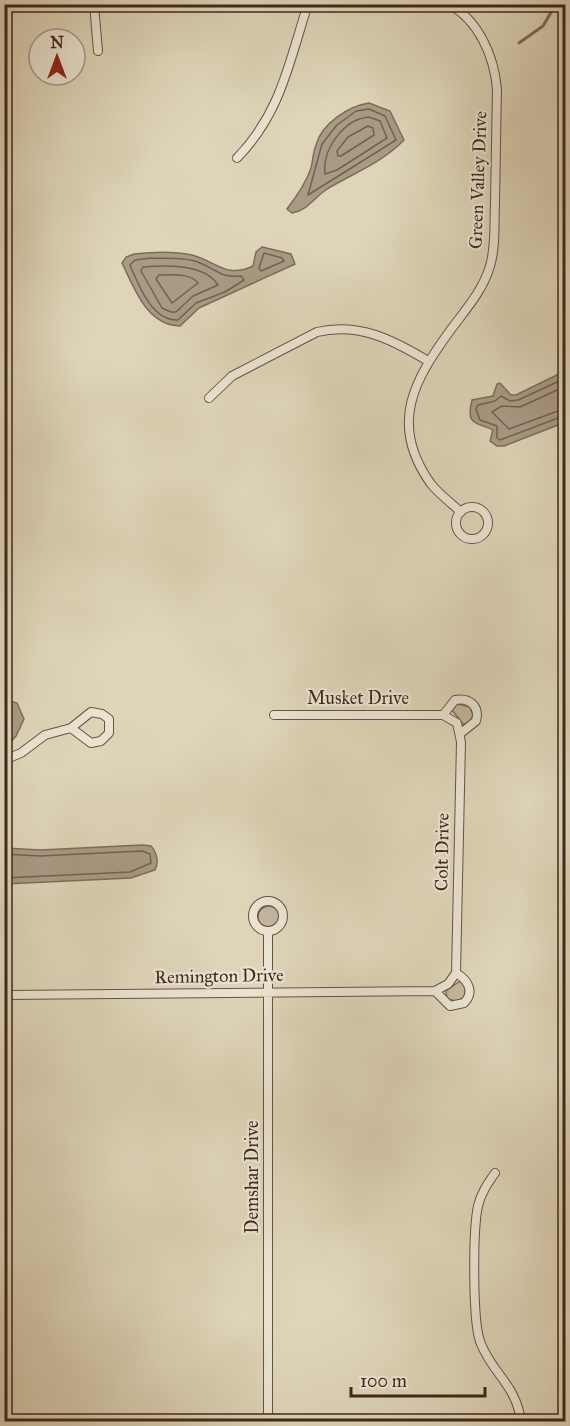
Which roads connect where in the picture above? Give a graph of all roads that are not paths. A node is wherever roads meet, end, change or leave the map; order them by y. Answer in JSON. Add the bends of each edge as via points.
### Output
{"nodes":[{"id":1,"x":94,"y":4,"type":"edge"},
{"id":2,"x":308,"y":4,"type":"edge"},
{"id":3,"x":449,"y":4,"type":"edge"},
{"id":4,"x":460,"y":7,"type":"edge"},
{"id":5,"x":98,"y":51,"type":"dead end"},
{"id":6,"x":237,"y":158,"type":"dead end"},
{"id":7,"x":428,"y":361,"type":"junction"},
{"id":8,"x":209,"y":398,"type":"dead end"},
{"id":9,"x":461,"y":512,"type":"dead end"},
{"id":10,"x":274,"y":715,"type":"dead end"},
{"id":11,"x":443,"y":715,"type":"junction"},
{"id":12,"x":71,"y":728,"type":"junction"},
{"id":13,"x":461,"y":733,"type":"junction"},
{"id":14,"x":4,"y":760,"type":"edge"},
{"id":15,"x":268,"y":933,"type":"dead end"},
{"id":16,"x":456,"y":973,"type":"junction"},
{"id":17,"x":435,"y":990,"type":"junction"},
{"id":18,"x":268,"y":992,"type":"junction"},
{"id":19,"x":4,"y":995,"type":"edge"},
{"id":20,"x":495,"y":1173,"type":"dead end"},
{"id":21,"x":268,"y":1422,"type":"edge"},
{"id":22,"x":521,"y":1422,"type":"edge"}],
"edges":[{"from":1,"to":5,"type":"street"},
{"from":2,"to":6,"type":"street","via":[[274,108],[255,140]]},
{"from":3,"to":4,"type":"street","name":"Green Valley Drive"},
{"from":4,"to":7,"type":"street","name":"Green Valley Drive","via":[[495,67],[494,239],[481,290]]},
{"from":7,"to":8,"type":"street","via":[[370,332],[328,329],[232,376]]},
{"from":7,"to":9,"type":"street","name":"Green Valley Drive","via":[[409,408],[408,430],[416,458],[432,485]]},
{"from":10,"to":11,"type":"street","name":"Musket Drive"},
{"from":11,"to":13,"type":"street","via":[[457,723]]},
{"from":11,"to":13,"type":"street","via":[[455,700],[473,703],[476,721]]},
{"from":12,"to":12,"type":"street","via":[[91,712],[109,719],[109,733],[101,741],[91,743]]},
{"from":12,"to":14,"type":"street","via":[[45,735]]},
{"from":13,"to":16,"type":"street","name":"Colt Drive"},
{"from":15,"to":18,"type":"street","name":"Demshar Drive"},
{"from":16,"to":17,"type":"street","via":[[448,984]]},
{"from":16,"to":17,"type":"street","name":"Colt Drive","via":[[468,984],[470,992],[464,1003],[450,1006]]},
{"from":17,"to":18,"type":"street","name":"Remington Drive"},
{"from":18,"to":19,"type":"street","name":"Remington Drive"},
{"from":18,"to":21,"type":"street","name":"Demshar Drive"},
{"from":20,"to":22,"type":"street","via":[[478,1209],[476,1328],[485,1354],[515,1396]]}]}
